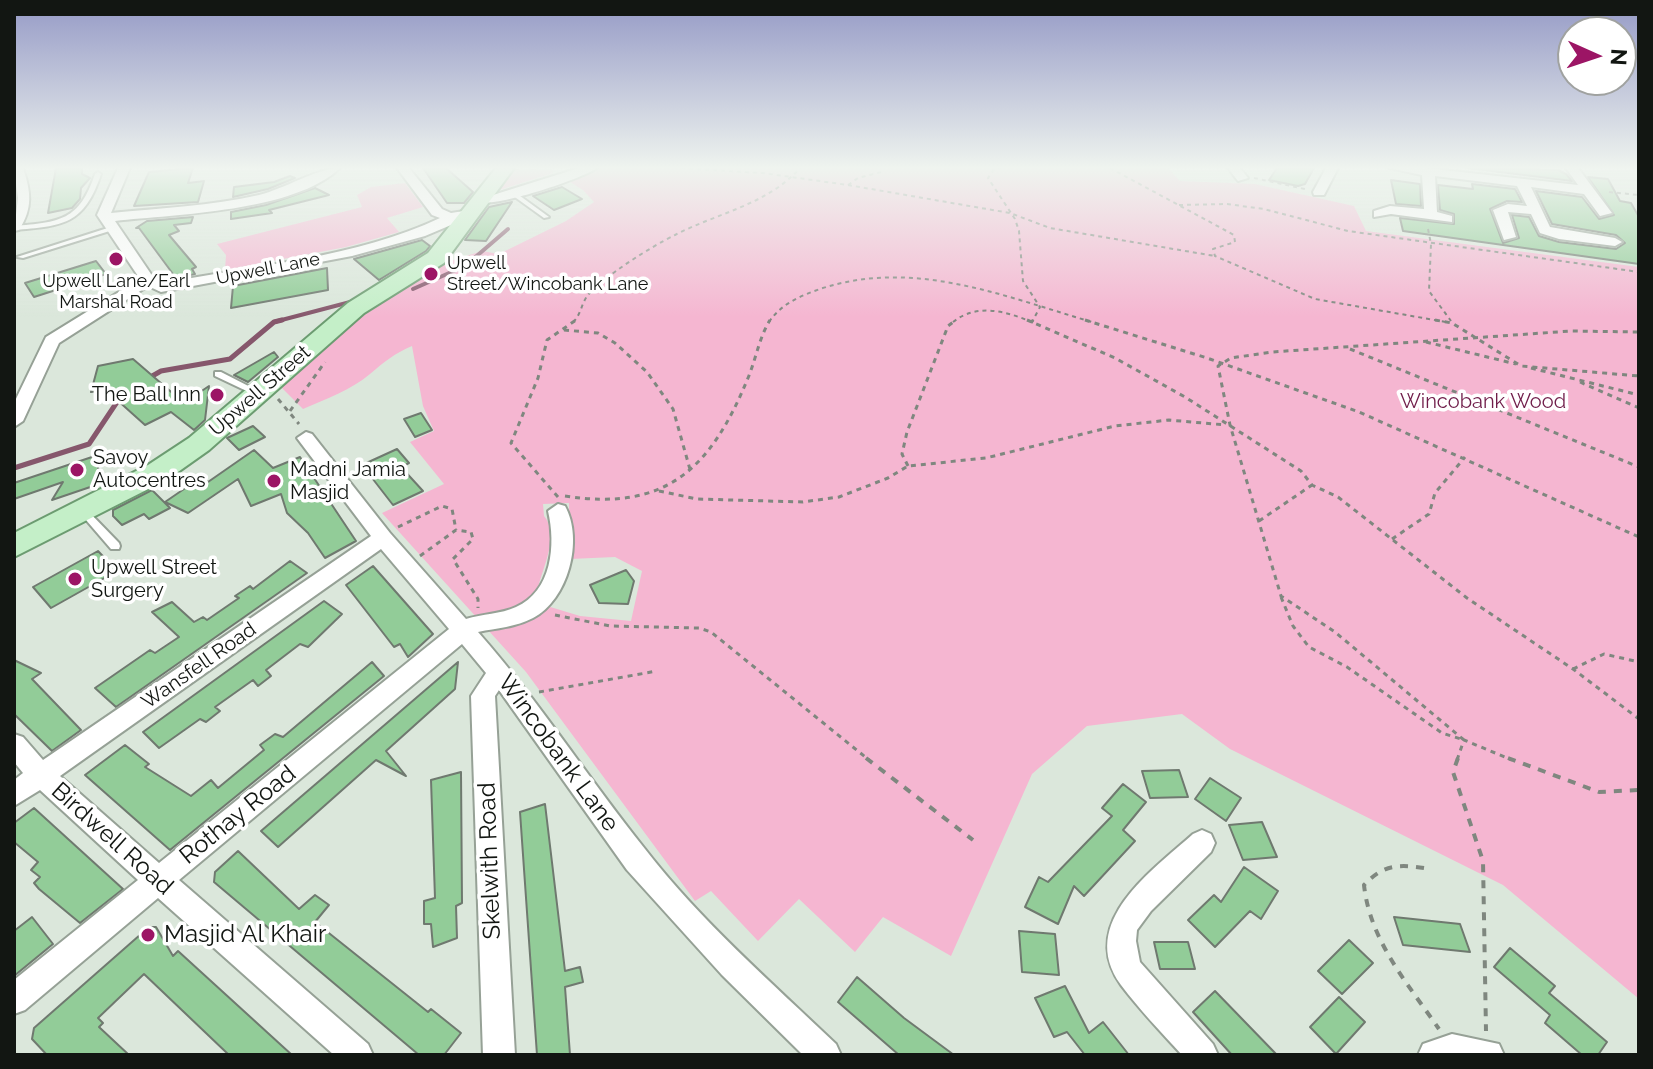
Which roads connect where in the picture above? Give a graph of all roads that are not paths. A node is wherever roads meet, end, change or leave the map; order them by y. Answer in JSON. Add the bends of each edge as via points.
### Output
{"nodes":[{"id":1,"x":65,"y":218,"type":"edge"},
{"id":2,"x":110,"y":218,"type":"edge"},
{"id":3,"x":144,"y":218,"type":"edge"},
{"id":4,"x":459,"y":218,"type":"edge"},
{"id":5,"x":463,"y":218,"type":"edge"},
{"id":6,"x":1443,"y":218,"type":"edge"},
{"id":7,"x":1503,"y":218,"type":"edge"},
{"id":8,"x":1539,"y":218,"type":"edge"},
{"id":9,"x":1447,"y":219,"type":"dead end"},
{"id":10,"x":112,"y":226,"type":"junction"},
{"id":11,"x":14,"y":228,"type":"edge"},
{"id":12,"x":1509,"y":237,"type":"dead end"},
{"id":13,"x":1615,"y":242,"type":"dead end"},
{"id":14,"x":21,"y":257,"type":"dead end"},
{"id":15,"x":154,"y":284,"type":"junction"},
{"id":16,"x":218,"y":374,"type":"dead end"},
{"id":17,"x":261,"y":391,"type":"junction"},
{"id":18,"x":14,"y":421,"type":"edge"},
{"id":19,"x":306,"y":438,"type":"road end"},
{"id":20,"x":558,"y":504,"type":"road end"},
{"id":21,"x":83,"y":511,"type":"junction"},
{"id":22,"x":382,"y":537,"type":"junction"},
{"id":23,"x":14,"y":546,"type":"edge"},
{"id":24,"x":115,"y":546,"type":"dead end"},
{"id":25,"x":470,"y":626,"type":"junction"},
{"id":26,"x":501,"y":674,"type":"junction"},
{"id":27,"x":14,"y":745,"type":"edge"},
{"id":28,"x":41,"y":775,"type":"junction"},
{"id":29,"x":14,"y":794,"type":"edge"},
{"id":30,"x":1202,"y":843,"type":"dead end"},
{"id":31,"x":157,"y":879,"type":"junction"},
{"id":32,"x":14,"y":999,"type":"edge"},
{"id":33,"x":1443,"y":1052,"type":"edge"},
{"id":34,"x":357,"y":1055,"type":"edge"},
{"id":35,"x":499,"y":1055,"type":"edge"},
{"id":36,"x":825,"y":1055,"type":"edge"},
{"id":37,"x":1202,"y":1055,"type":"edge"},
{"id":38,"x":1487,"y":1055,"type":"edge"}],
"edges":[{"from":1,"to":11,"type":"lane"},
{"from":2,"to":10,"type":"street"},
{"from":3,"to":10,"type":"street"},
{"from":4,"to":15,"type":"street","name":"Upwell Lane","via":[[333,257]]},
{"from":5,"to":17,"type":"main road","name":"Upwell Street","via":[[436,258],[356,308]]},
{"from":6,"to":9,"type":"street"},
{"from":7,"to":12,"type":"street"},
{"from":8,"to":13,"type":"street","via":[[1550,233]]},
{"from":10,"to":14,"type":"lane"},
{"from":10,"to":15,"type":"street"},
{"from":15,"to":18,"type":"street","via":[[52,340]]},
{"from":16,"to":17,"type":"lane"},
{"from":17,"to":21,"type":"main road","name":"Upwell Street","via":[[174,462]]},
{"from":19,"to":22,"type":"street","name":"Wincobank Lane"},
{"from":20,"to":25,"type":"street","via":[[563,546],[546,597],[519,616]]},
{"from":21,"to":23,"type":"main road","name":"Upwell Street"},
{"from":21,"to":24,"type":"lane"},
{"from":22,"to":25,"type":"street","name":"Wincobank Lane"},
{"from":22,"to":28,"type":"street","name":"Wansfell Road"},
{"from":25,"to":26,"type":"street","name":"Wincobank Lane"},
{"from":25,"to":31,"type":"street","name":"Rothay Road"},
{"from":26,"to":35,"type":"street","name":"Skelwith Road","via":[[483,696]]},
{"from":26,"to":36,"type":"street","name":"Wincobank Lane","via":[[637,861],[732,965]]},
{"from":27,"to":28,"type":"street","name":"Birdwell Road"},
{"from":28,"to":29,"type":"street","name":"Wansfell Road"},
{"from":28,"to":31,"type":"street","name":"Birdwell Road"},
{"from":30,"to":37,"type":"street","via":[[1125,924],[1122,956],[1129,972]]},
{"from":31,"to":32,"type":"street","name":"Rothay Road"},
{"from":31,"to":34,"type":"street","name":"Birdwell Road"},
{"from":33,"to":38,"type":"street"}]}
